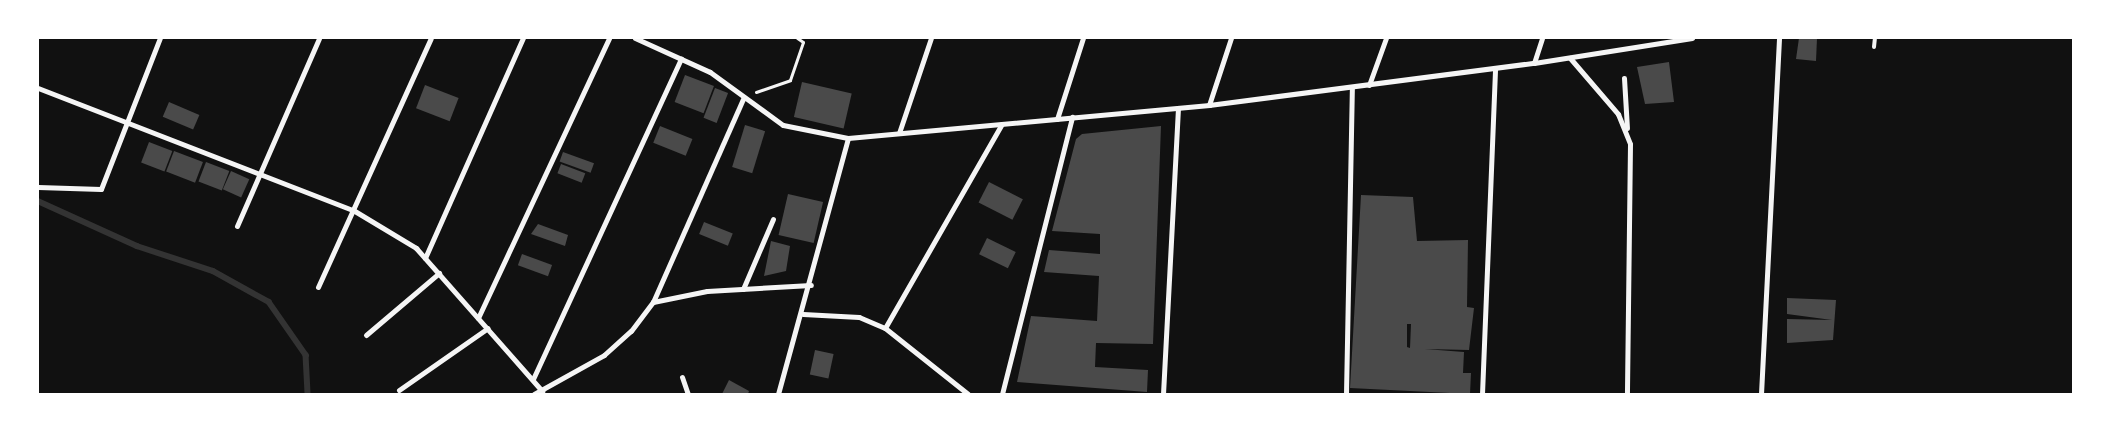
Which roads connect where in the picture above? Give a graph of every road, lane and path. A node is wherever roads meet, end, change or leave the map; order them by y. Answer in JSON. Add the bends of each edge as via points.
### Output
{"nodes":[{"id":1,"x":160,"y":38,"type":"edge"},
{"id":2,"x":319,"y":38,"type":"edge"},
{"id":3,"x":431,"y":38,"type":"edge"},
{"id":4,"x":523,"y":38,"type":"edge"},
{"id":5,"x":609,"y":38,"type":"edge"},
{"id":6,"x":635,"y":38,"type":"edge"},
{"id":7,"x":797,"y":38,"type":"edge"},
{"id":8,"x":931,"y":38,"type":"edge"},
{"id":9,"x":1083,"y":38,"type":"edge"},
{"id":10,"x":1231,"y":38,"type":"edge"},
{"id":11,"x":1386,"y":38,"type":"edge"},
{"id":12,"x":1542,"y":38,"type":"edge"},
{"id":13,"x":1692,"y":38,"type":"edge"},
{"id":14,"x":1779,"y":38,"type":"edge"},
{"id":15,"x":1875,"y":38,"type":"edge"},
{"id":16,"x":1874,"y":46,"type":"dead end"},
{"id":17,"x":1570,"y":58,"type":"junction"},
{"id":18,"x":681,"y":59,"type":"junction"},
{"id":19,"x":1534,"y":64,"type":"junction"},
{"id":20,"x":1495,"y":68,"type":"junction"},
{"id":21,"x":1624,"y":78,"type":"dead end"},
{"id":22,"x":1369,"y":85,"type":"junction"},
{"id":23,"x":1352,"y":87,"type":"junction"},
{"id":24,"x":38,"y":88,"type":"edge"},
{"id":25,"x":744,"y":97,"type":"junction"},
{"id":26,"x":1209,"y":105,"type":"junction"},
{"id":27,"x":1178,"y":108,"type":"junction"},
{"id":28,"x":1072,"y":118,"type":"junction"},
{"id":29,"x":1056,"y":119,"type":"junction"},
{"id":30,"x":127,"y":122,"type":"junction"},
{"id":31,"x":1002,"y":124,"type":"junction"},
{"id":32,"x":1628,"y":131,"type":"junction"},
{"id":33,"x":899,"y":133,"type":"junction"},
{"id":34,"x":848,"y":138,"type":"junction"},
{"id":35,"x":260,"y":174,"type":"junction"},
{"id":36,"x":38,"y":187,"type":"edge"},
{"id":37,"x":353,"y":210,"type":"junction"},
{"id":38,"x":773,"y":219,"type":"dead end"},
{"id":39,"x":237,"y":226,"type":"dead end"},
{"id":40,"x":425,"y":258,"type":"junction"},
{"id":41,"x":438,"y":273,"type":"junction"},
{"id":42,"x":811,"y":285,"type":"junction"},
{"id":43,"x":318,"y":287,"type":"dead end"},
{"id":44,"x":743,"y":289,"type":"junction"},
{"id":45,"x":653,"y":302,"type":"junction"},
{"id":46,"x":803,"y":314,"type":"junction"},
{"id":47,"x":478,"y":318,"type":"junction"},
{"id":48,"x":488,"y":328,"type":"junction"},
{"id":49,"x":885,"y":328,"type":"junction"},
{"id":50,"x":366,"y":335,"type":"dead end"},
{"id":51,"x":682,"y":377,"type":"dead end"},
{"id":52,"x":533,"y":380,"type":"junction"},
{"id":53,"x":399,"y":390,"type":"dead end"},
{"id":54,"x":542,"y":391,"type":"junction"},
{"id":55,"x":534,"y":394,"type":"edge"},
{"id":56,"x":688,"y":394,"type":"edge"},
{"id":57,"x":778,"y":394,"type":"edge"},
{"id":58,"x":968,"y":394,"type":"edge"},
{"id":59,"x":1002,"y":394,"type":"edge"},
{"id":60,"x":1164,"y":394,"type":"edge"},
{"id":61,"x":1346,"y":394,"type":"edge"},
{"id":62,"x":1482,"y":394,"type":"edge"},
{"id":63,"x":1627,"y":394,"type":"edge"},
{"id":64,"x":1761,"y":394,"type":"edge"}],
"edges":[{"from":1,"to":30,"type":"street"},
{"from":2,"to":35,"type":"street"},
{"from":3,"to":37,"type":"street"},
{"from":4,"to":40,"type":"street"},
{"from":5,"to":47,"type":"street"},
{"from":6,"to":18,"type":"street"},
{"from":7,"to":25,"type":"path","via":[[803,42],[790,80]]},
{"from":8,"to":33,"type":"street"},
{"from":9,"to":29,"type":"street"},
{"from":10,"to":26,"type":"street"},
{"from":11,"to":22,"type":"street"},
{"from":12,"to":19,"type":"street"},
{"from":13,"to":17,"type":"street"},
{"from":14,"to":64,"type":"street"},
{"from":15,"to":16,"type":"lane"},
{"from":17,"to":19,"type":"street"},
{"from":17,"to":32,"type":"street"},
{"from":18,"to":25,"type":"street"},
{"from":18,"to":52,"type":"street"},
{"from":19,"to":20,"type":"street"},
{"from":20,"to":22,"type":"street"},
{"from":20,"to":62,"type":"street"},
{"from":21,"to":32,"type":"street"},
{"from":22,"to":23,"type":"street"},
{"from":23,"to":26,"type":"street"},
{"from":23,"to":61,"type":"street"},
{"from":24,"to":30,"type":"street"},
{"from":25,"to":34,"type":"street","via":[[783,124]]},
{"from":25,"to":45,"type":"street"},
{"from":26,"to":27,"type":"street"},
{"from":27,"to":28,"type":"street"},
{"from":27,"to":60,"type":"street"},
{"from":28,"to":29,"type":"street"},
{"from":28,"to":59,"type":"street"},
{"from":29,"to":31,"type":"street"},
{"from":30,"to":35,"type":"street"},
{"from":30,"to":36,"type":"street","via":[[101,189]]},
{"from":31,"to":33,"type":"street"},
{"from":31,"to":49,"type":"street"},
{"from":32,"to":63,"type":"street","via":[[1633,158]]},
{"from":33,"to":34,"type":"street"},
{"from":34,"to":42,"type":"street"},
{"from":35,"to":37,"type":"street"},
{"from":35,"to":39,"type":"street"},
{"from":37,"to":40,"type":"street"},
{"from":37,"to":43,"type":"street"},
{"from":38,"to":44,"type":"street"},
{"from":40,"to":41,"type":"street"},
{"from":41,"to":47,"type":"street"},
{"from":41,"to":50,"type":"street"},
{"from":42,"to":44,"type":"street"},
{"from":42,"to":46,"type":"street"},
{"from":44,"to":45,"type":"street"},
{"from":45,"to":54,"type":"street","via":[[631,331],[604,354]]},
{"from":46,"to":49,"type":"street","via":[[859,317]]},
{"from":46,"to":57,"type":"street"},
{"from":47,"to":48,"type":"street"},
{"from":48,"to":52,"type":"street"},
{"from":48,"to":53,"type":"street"},
{"from":49,"to":58,"type":"street"},
{"from":51,"to":56,"type":"street"},
{"from":52,"to":54,"type":"street"},
{"from":54,"to":55,"type":"street"}]}
